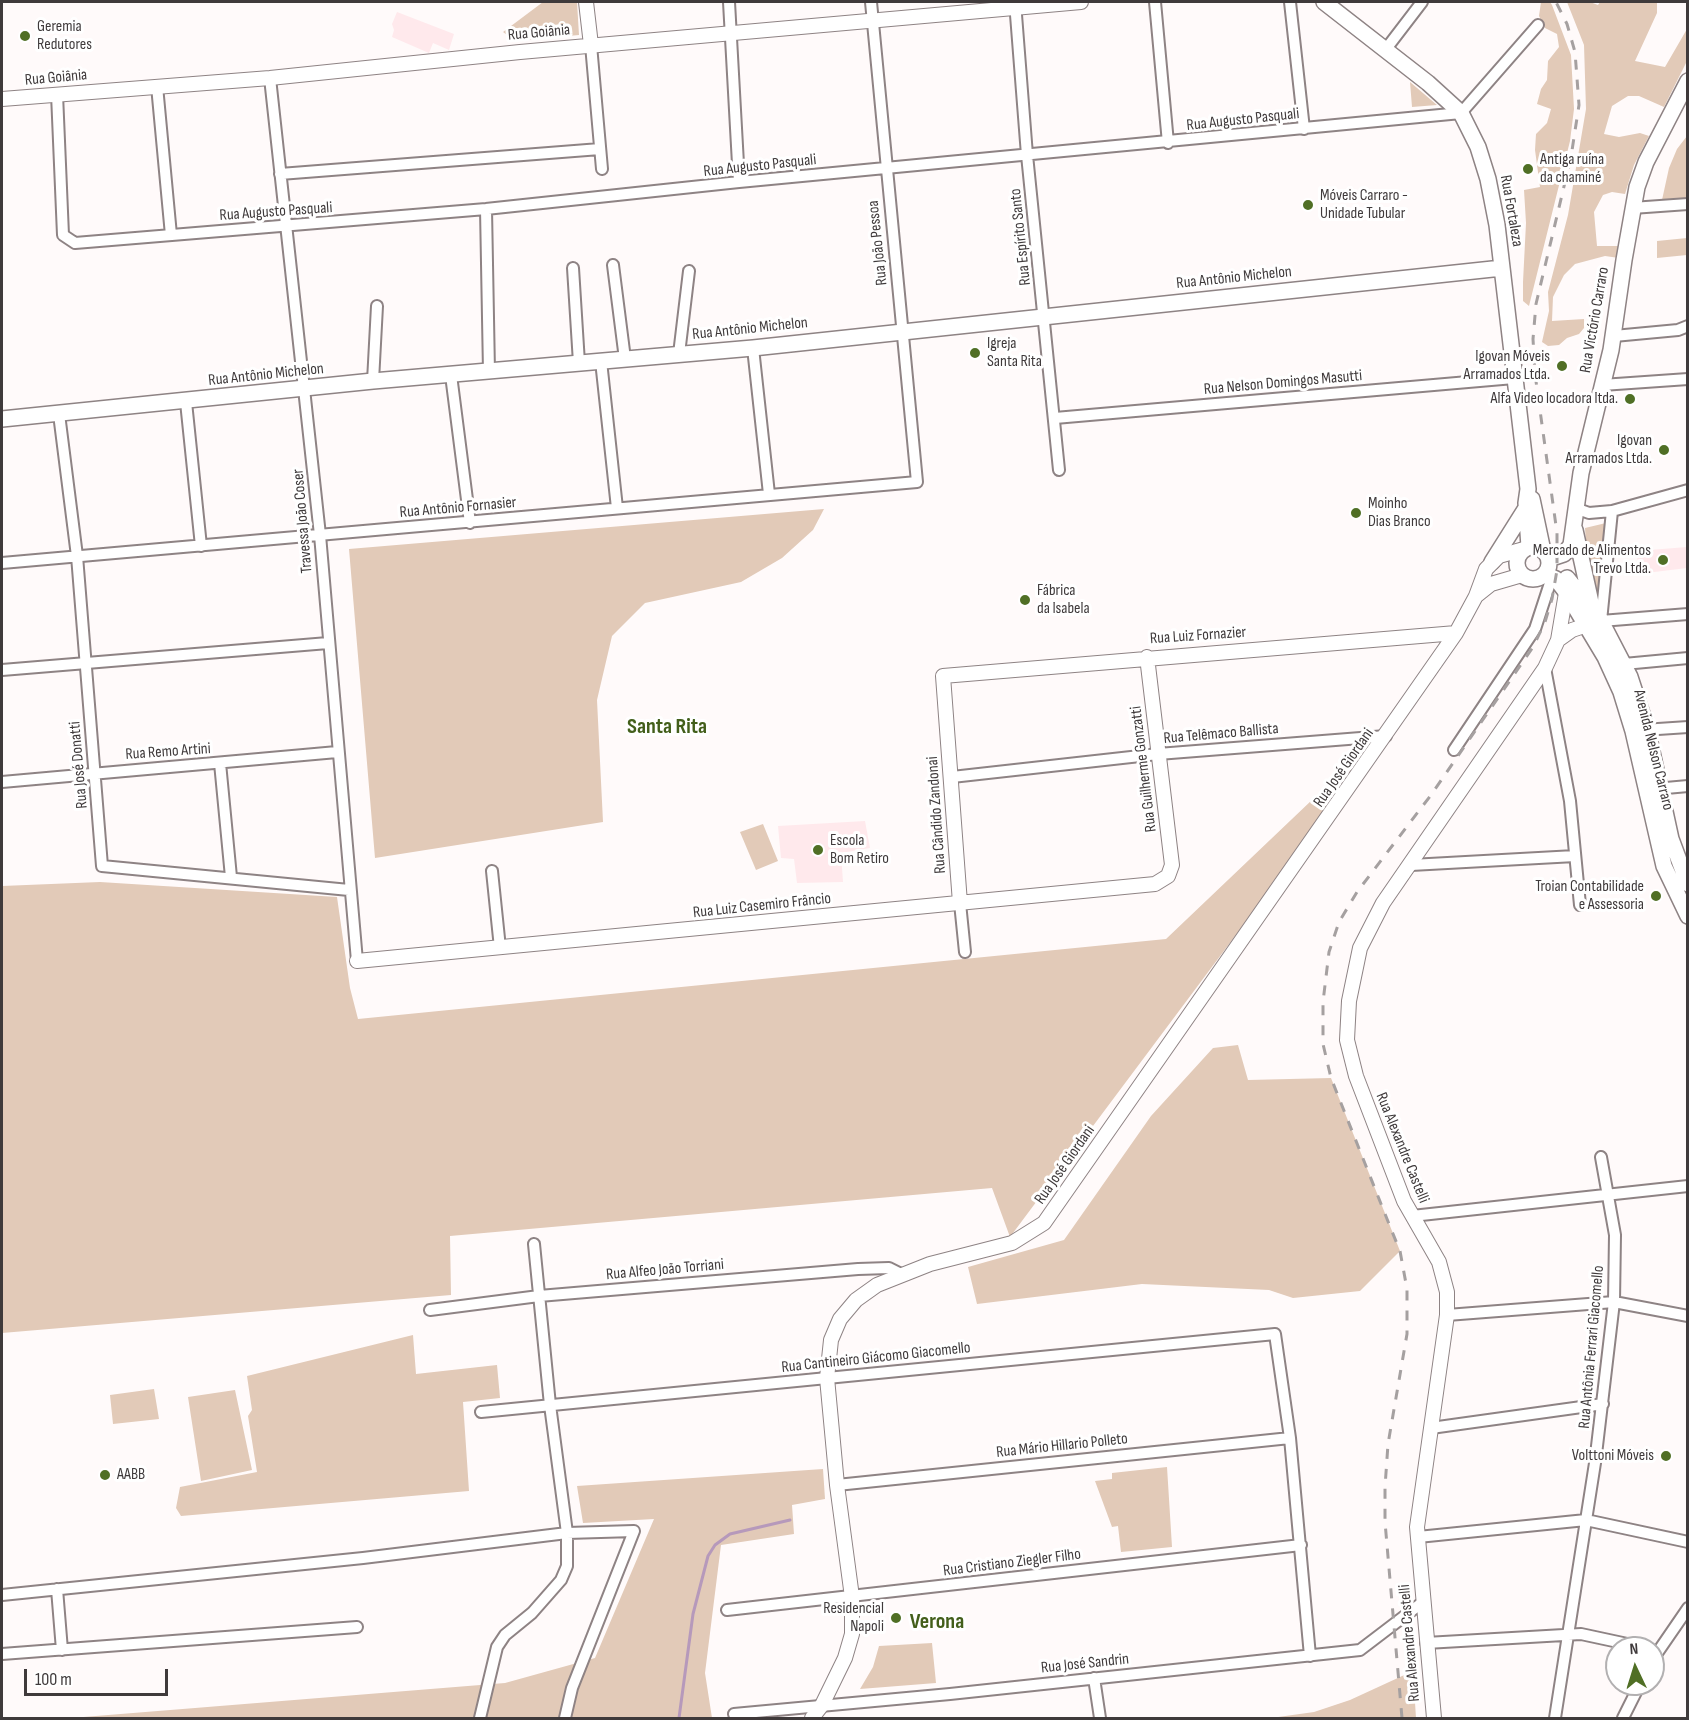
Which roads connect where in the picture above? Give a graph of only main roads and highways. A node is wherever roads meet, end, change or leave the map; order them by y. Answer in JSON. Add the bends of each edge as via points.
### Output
{"nodes":[{"id":1,"x":1324,"y":2,"type":"edge"},
{"id":2,"x":1688,"y":81,"type":"edge"},
{"id":3,"x":1682,"y":102,"type":"edge"},
{"id":4,"x":1502,"y":268,"type":"junction"},
{"id":5,"x":2,"y":420,"type":"edge"},
{"id":6,"x":1527,"y":501,"type":"junction"},
{"id":7,"x":1575,"y":528,"type":"junction"},
{"id":8,"x":1542,"y":560,"type":"junction"},
{"id":9,"x":1492,"y":562,"type":"road end"},
{"id":10,"x":1593,"y":618,"type":"junction"},
{"id":11,"x":1640,"y":730,"type":"junction"},
{"id":12,"x":1652,"y":790,"type":"junction"},
{"id":13,"x":1688,"y":884,"type":"edge"},
{"id":14,"x":1682,"y":895,"type":"edge"},
{"id":15,"x":1688,"y":916,"type":"edge"}],
"edges":[{"from":1,"to":4,"type":"main road","name":"Rua Fortaleza","via":[[1461,113],[1488,179]]},
{"from":2,"to":3,"type":"main road","name":"Rua Victório Carraro"},
{"from":3,"to":7,"type":"main road","name":"Rua Victório Carraro","via":[[1646,162],[1632,208],[1614,336],[1581,473]]},
{"from":4,"to":5,"type":"main road","name":"Rua Antônio Michelon","via":[[753,348],[373,381]]},
{"from":4,"to":6,"type":"main road","name":"Rua Fortaleza"},
{"from":6,"to":8,"type":"main road","name":"Rua Fortaleza","via":[[1534,502]]},
{"from":6,"to":9,"type":"main road"},
{"from":7,"to":8,"type":"main road","name":"Rua Victório Carraro","via":[[1564,554]]},
{"from":7,"to":10,"type":"main road"},
{"from":8,"to":8,"type":"main road","name":"Rua Fortaleza","via":[[1532,579],[1522,575],[1516,562]]},
{"from":8,"to":10,"type":"main road","name":"Avenida Nelson Carraro"},
{"from":10,"to":11,"type":"main road","name":"Avenida Nelson Carraro"},
{"from":10,"to":11,"type":"main road","name":"Avenida Nelson Carraro","via":[[1624,664]]},
{"from":11,"to":12,"type":"main road","name":"Avenida Nelson Carraro"},
{"from":12,"to":13,"type":"main road","name":"Avenida Nelson Carraro"},
{"from":12,"to":14,"type":"main road","name":"Avenida Nelson Carraro","via":[[1664,866]]},
{"from":14,"to":15,"type":"main road","name":"Avenida Nelson Carraro"}]}
